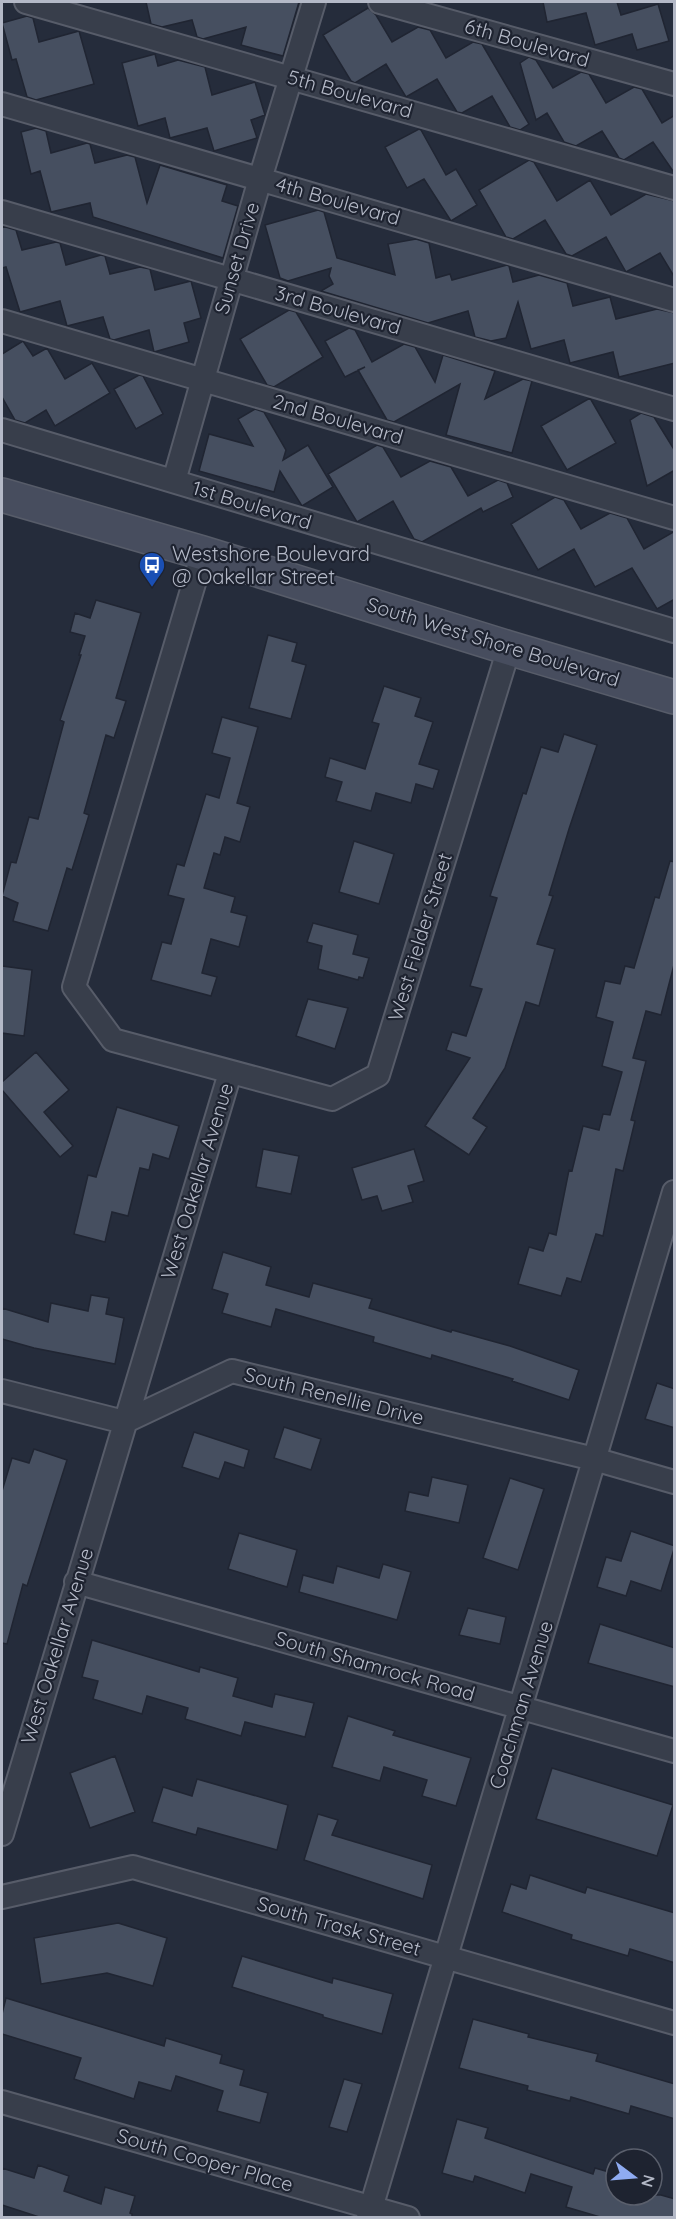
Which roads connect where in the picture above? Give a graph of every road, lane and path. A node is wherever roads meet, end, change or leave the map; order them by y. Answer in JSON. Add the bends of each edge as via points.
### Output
{"nodes":[{"id":1,"x":26,"y":2,"type":"edge"},
{"id":2,"x":314,"y":2,"type":"edge"},
{"id":3,"x":380,"y":2,"type":"edge"},
{"id":4,"x":292,"y":77,"type":"junction"},
{"id":5,"x":675,"y":84,"type":"edge"},
{"id":6,"x":2,"y":104,"type":"edge"},
{"id":7,"x":260,"y":178,"type":"junction"},
{"id":8,"x":675,"y":188,"type":"edge"},
{"id":9,"x":2,"y":212,"type":"edge"},
{"id":10,"x":231,"y":278,"type":"junction"},
{"id":11,"x":675,"y":300,"type":"edge"},
{"id":12,"x":2,"y":321,"type":"edge"},
{"id":13,"x":203,"y":379,"type":"junction"},
{"id":14,"x":675,"y":409,"type":"edge"},
{"id":15,"x":2,"y":430,"type":"edge"},
{"id":16,"x":174,"y":481,"type":"junction"},
{"id":17,"x":2,"y":495,"type":"edge"},
{"id":18,"x":675,"y":518,"type":"edge"},
{"id":19,"x":203,"y":553,"type":"junction"},
{"id":20,"x":675,"y":631,"type":"edge"},
{"id":21,"x":509,"y":648,"type":"junction"},
{"id":22,"x":675,"y":697,"type":"edge"},
{"id":23,"x":230,"y":1073,"type":"junction"},
{"id":24,"x":675,"y":1192,"type":"edge"},
{"id":25,"x":2,"y":1391,"type":"edge"},
{"id":26,"x":124,"y":1422,"type":"junction"},
{"id":27,"x":594,"y":1459,"type":"junction"},
{"id":28,"x":675,"y":1482,"type":"edge"},
{"id":29,"x":76,"y":1582,"type":"junction"},
{"id":30,"x":520,"y":1707,"type":"junction"},
{"id":31,"x":675,"y":1751,"type":"edge"},
{"id":32,"x":2,"y":1834,"type":"edge"},
{"id":33,"x":2,"y":1897,"type":"edge"},
{"id":34,"x":445,"y":1957,"type":"junction"},
{"id":35,"x":675,"y":2023,"type":"edge"},
{"id":36,"x":2,"y":2102,"type":"edge"},
{"id":37,"x":370,"y":2212,"type":"edge"},
{"id":38,"x":408,"y":2217,"type":"edge"}],
"edges":[{"from":1,"to":4,"type":"street","name":"5th Boulevard"},
{"from":2,"to":4,"type":"street","name":"Sunset Drive"},
{"from":3,"to":5,"type":"street","name":"6th Boulevard"},
{"from":4,"to":7,"type":"street","name":"Sunset Drive"},
{"from":4,"to":8,"type":"street","name":"5th Boulevard"},
{"from":6,"to":7,"type":"street","name":"4th Boulevard"},
{"from":7,"to":10,"type":"street","name":"Sunset Drive"},
{"from":7,"to":11,"type":"street","name":"4th Boulevard"},
{"from":9,"to":10,"type":"street","name":"3rd Boulevard"},
{"from":10,"to":13,"type":"street","name":"Sunset Drive"},
{"from":10,"to":14,"type":"street","name":"3rd Boulevard"},
{"from":12,"to":13,"type":"street","name":"2nd Boulevard"},
{"from":13,"to":16,"type":"street","name":"Sunset Drive"},
{"from":13,"to":18,"type":"street","name":"2nd Boulevard"},
{"from":15,"to":16,"type":"street","name":"1st Boulevard"},
{"from":16,"to":20,"type":"street","name":"1st Boulevard"},
{"from":17,"to":19,"type":"street","name":"South West Shore Boulevard"},
{"from":19,"to":21,"type":"street","name":"South West Shore Boulevard"},
{"from":19,"to":23,"type":"street","name":"West Oakellar Avenue","via":[[74,987],[113,1040]]},
{"from":21,"to":22,"type":"street","name":"South West Shore Boulevard"},
{"from":21,"to":23,"type":"street","name":"West Fielder Street","via":[[378,1075],[332,1099]]},
{"from":23,"to":26,"type":"street","name":"West Oakellar Avenue"},
{"from":24,"to":27,"type":"street","name":"Coachman Avenue"},
{"from":25,"to":26,"type":"street"},
{"from":26,"to":27,"type":"street","name":"South Renellie Drive","via":[[232,1371]]},
{"from":26,"to":29,"type":"street","name":"West Oakellar Avenue"},
{"from":27,"to":28,"type":"street","name":"South Renellie Drive"},
{"from":27,"to":30,"type":"street","name":"Coachman Avenue"},
{"from":29,"to":30,"type":"street","name":"South Shamrock Road"},
{"from":29,"to":32,"type":"street","name":"West Oakellar Avenue"},
{"from":30,"to":31,"type":"street","name":"South Shamrock Road"},
{"from":30,"to":34,"type":"street","name":"Coachman Avenue"},
{"from":33,"to":34,"type":"street","name":"South Trask Street","via":[[133,1867]]},
{"from":34,"to":35,"type":"street","name":"South Trask Street"},
{"from":34,"to":37,"type":"street","name":"Coachman Avenue"},
{"from":36,"to":37,"type":"street","name":"South Cooper Place"},
{"from":37,"to":38,"type":"street","name":"South Cooper Place"}]}
